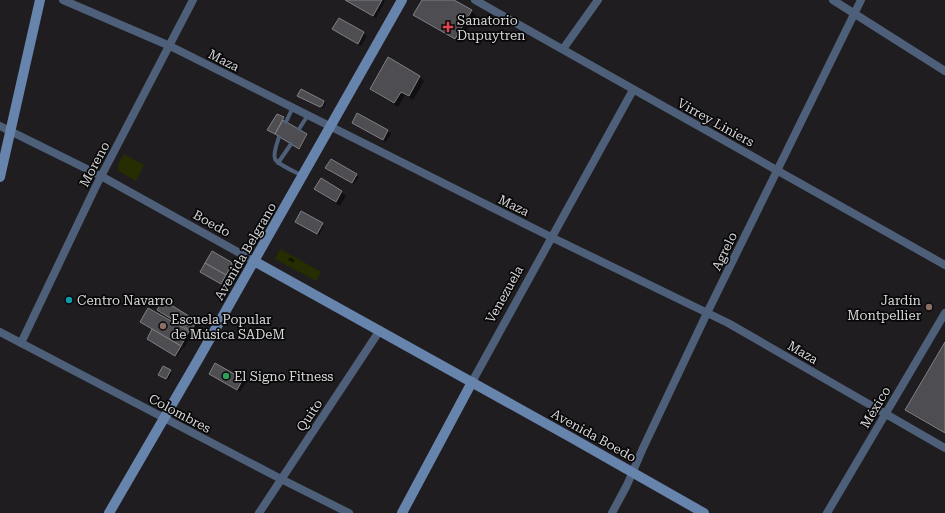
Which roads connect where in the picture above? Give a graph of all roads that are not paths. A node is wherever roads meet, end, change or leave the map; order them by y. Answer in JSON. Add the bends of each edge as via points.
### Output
{"nodes":[{"id":1,"x":40,"y":0,"type":"edge"},
{"id":2,"x":63,"y":0,"type":"edge"},
{"id":3,"x":193,"y":0,"type":"edge"},
{"id":4,"x":402,"y":0,"type":"edge"},
{"id":5,"x":475,"y":0,"type":"edge"},
{"id":6,"x":598,"y":0,"type":"edge"},
{"id":7,"x":833,"y":0,"type":"edge"},
{"id":8,"x":861,"y":0,"type":"edge"},
{"id":9,"x":855,"y":14,"type":"junction"},
{"id":10,"x":170,"y":46,"type":"junction"},
{"id":11,"x":563,"y":50,"type":"junction"},
{"id":12,"x":945,"y":71,"type":"edge"},
{"id":13,"x":633,"y":90,"type":"junction"},
{"id":14,"x":293,"y":108,"type":"junction"},
{"id":15,"x":308,"y":115,"type":"junction"},
{"id":16,"x":286,"y":122,"type":"dead end"},
{"id":17,"x":0,"y":126,"type":"edge"},
{"id":18,"x":330,"y":126,"type":"junction"},
{"id":19,"x":299,"y":129,"type":"dead end"},
{"id":20,"x":10,"y":131,"type":"junction"},
{"id":21,"x":279,"y":137,"type":"dead end"},
{"id":22,"x":291,"y":144,"type":"dead end"},
{"id":23,"x":278,"y":163,"type":"junction"},
{"id":24,"x":778,"y":170,"type":"junction"},
{"id":25,"x":101,"y":176,"type":"junction"},
{"id":26,"x":302,"y":176,"type":"junction"},
{"id":27,"x":0,"y":177,"type":"edge"},
{"id":28,"x":551,"y":236,"type":"junction"},
{"id":29,"x":254,"y":261,"type":"junction"},
{"id":30,"x":945,"y":266,"type":"edge"},
{"id":31,"x":707,"y":313,"type":"junction"},
{"id":32,"x":945,"y":313,"type":"edge"},
{"id":33,"x":380,"y":330,"type":"junction"},
{"id":34,"x":0,"y":332,"type":"edge"},
{"id":35,"x":21,"y":343,"type":"junction"},
{"id":36,"x":472,"y":382,"type":"junction"},
{"id":37,"x":885,"y":414,"type":"junction"},
{"id":38,"x":164,"y":418,"type":"junction"},
{"id":39,"x":945,"y":448,"type":"edge"},
{"id":40,"x":633,"y":472,"type":"junction"},
{"id":41,"x":281,"y":479,"type":"junction"},
{"id":42,"x":109,"y":513,"type":"edge"},
{"id":43,"x":259,"y":513,"type":"edge"},
{"id":44,"x":349,"y":513,"type":"edge"},
{"id":45,"x":402,"y":513,"type":"edge"},
{"id":46,"x":612,"y":513,"type":"edge"},
{"id":47,"x":704,"y":513,"type":"edge"},
{"id":48,"x":827,"y":513,"type":"edge"}],
"edges":[{"from":1,"to":20,"type":"main road"},
{"from":2,"to":10,"type":"street","name":"Maza"},
{"from":3,"to":10,"type":"street","name":"Moreno"},
{"from":4,"to":18,"type":"main road","name":"Avenida Belgrano"},
{"from":5,"to":11,"type":"street","name":"Virrey Liniers"},
{"from":6,"to":11,"type":"street"},
{"from":7,"to":9,"type":"street"},
{"from":8,"to":9,"type":"street","name":"Agrelo"},
{"from":9,"to":12,"type":"street"},
{"from":9,"to":24,"type":"street","name":"Agrelo"},
{"from":10,"to":14,"type":"street","name":"Maza"},
{"from":10,"to":25,"type":"street","name":"Moreno"},
{"from":11,"to":13,"type":"street","name":"Virrey Liniers"},
{"from":13,"to":24,"type":"street","name":"Virrey Liniers"},
{"from":13,"to":28,"type":"street","name":"Venezuela"},
{"from":14,"to":15,"type":"street","name":"Maza"},
{"from":14,"to":16,"type":"lane"},
{"from":15,"to":18,"type":"street","name":"Maza"},
{"from":15,"to":19,"type":"lane"},
{"from":17,"to":20,"type":"street","name":"Boedo"},
{"from":18,"to":26,"type":"main road","name":"Avenida Belgrano"},
{"from":18,"to":28,"type":"street","name":"Maza"},
{"from":20,"to":25,"type":"street","name":"Boedo"},
{"from":20,"to":27,"type":"main road"},
{"from":21,"to":23,"type":"lane","via":[[275,154]]},
{"from":22,"to":23,"type":"lane"},
{"from":23,"to":26,"type":"lane"},
{"from":24,"to":30,"type":"street","name":"Virrey Liniers"},
{"from":24,"to":31,"type":"street","name":"Agrelo"},
{"from":25,"to":29,"type":"street","name":"Boedo"},
{"from":25,"to":35,"type":"street","name":"Moreno"},
{"from":26,"to":29,"type":"main road","name":"Avenida Belgrano"},
{"from":28,"to":31,"type":"street","name":"Maza"},
{"from":28,"to":36,"type":"street","name":"Venezuela"},
{"from":29,"to":33,"type":"main road","name":"Boedo"},
{"from":29,"to":38,"type":"main road","name":"Avenida Belgrano"},
{"from":31,"to":37,"type":"street","name":"Maza"},
{"from":31,"to":40,"type":"street","name":"Agrelo"},
{"from":32,"to":37,"type":"street","name":"México"},
{"from":33,"to":36,"type":"main road","name":"Boedo"},
{"from":33,"to":41,"type":"street","name":"Quito"},
{"from":34,"to":35,"type":"street","name":"Colombres"},
{"from":35,"to":38,"type":"street","name":"Colombres"},
{"from":36,"to":40,"type":"main road","name":"Avenida Boedo"},
{"from":36,"to":45,"type":"main road","name":"Venezuela"},
{"from":37,"to":39,"type":"street","name":"Maza"},
{"from":37,"to":48,"type":"street","name":"México"},
{"from":38,"to":41,"type":"street","name":"Colombres"},
{"from":38,"to":42,"type":"main road","name":"Avenida Belgrano"},
{"from":40,"to":46,"type":"street","name":"Agrelo"},
{"from":40,"to":47,"type":"main road","name":"Avenida Boedo"},
{"from":41,"to":43,"type":"street","name":"Quito"},
{"from":41,"to":44,"type":"street","name":"Colombres"}]}
